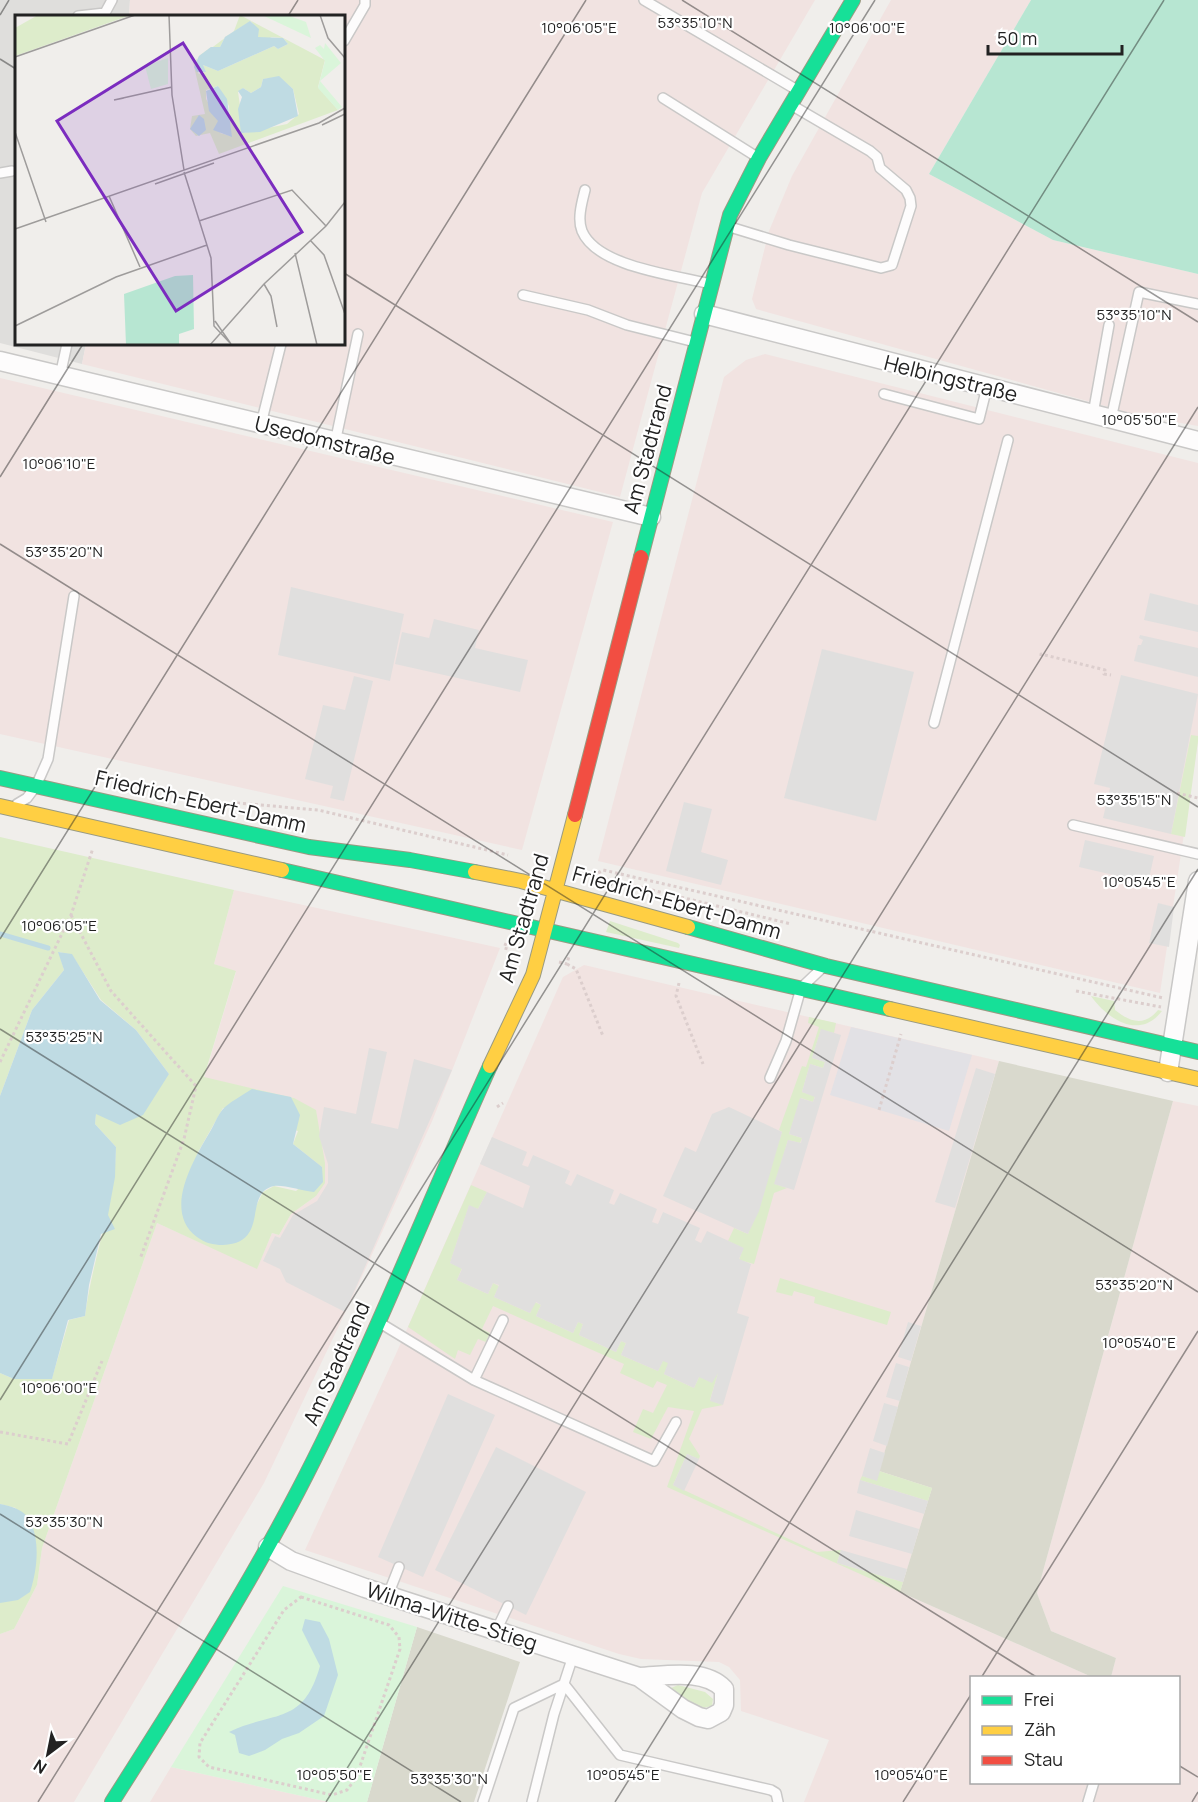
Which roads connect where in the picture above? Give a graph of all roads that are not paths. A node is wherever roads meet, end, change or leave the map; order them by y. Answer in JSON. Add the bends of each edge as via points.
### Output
{"nodes":[{"id":1,"x":112,"y":0,"type":"edge"},
{"id":2,"x":365,"y":0,"type":"edge"},
{"id":3,"x":644,"y":0,"type":"edge"},
{"id":4,"x":853,"y":0,"type":"edge"},
{"id":5,"x":87,"y":15,"type":"edge"},
{"id":6,"x":345,"y":39,"type":"edge"},
{"id":7,"x":799,"y":91,"type":"junction"},
{"id":8,"x":663,"y":98,"type":"dead end"},
{"id":9,"x":791,"y":105,"type":"junction"},
{"id":10,"x":759,"y":158,"type":"junction"},
{"id":11,"x":12,"y":171,"type":"dead end"},
{"id":12,"x":0,"y":173,"type":"edge"},
{"id":13,"x":585,"y":190,"type":"dead end"},
{"id":14,"x":728,"y":226,"type":"junction"},
{"id":15,"x":712,"y":284,"type":"junction"},
{"id":16,"x":523,"y":295,"type":"dead end"},
{"id":17,"x":1198,"y":304,"type":"edge"},
{"id":18,"x":704,"y":314,"type":"junction"},
{"id":19,"x":1109,"y":325,"type":"dead end"},
{"id":20,"x":357,"y":334,"type":"dead end"},
{"id":21,"x":697,"y":343,"type":"junction"},
{"id":22,"x":67,"y":345,"type":"edge"},
{"id":23,"x":281,"y":345,"type":"edge"},
{"id":24,"x":0,"y":361,"type":"edge"},
{"id":25,"x":60,"y":376,"type":"junction"},
{"id":26,"x":987,"y":387,"type":"junction"},
{"id":27,"x":884,"y":394,"type":"dead end"},
{"id":28,"x":1093,"y":414,"type":"junction"},
{"id":29,"x":1112,"y":419,"type":"junction"},
{"id":30,"x":261,"y":424,"type":"junction"},
{"id":31,"x":1008,"y":440,"type":"dead end"},
{"id":32,"x":1198,"y":441,"type":"edge"},
{"id":33,"x":335,"y":442,"type":"junction"},
{"id":34,"x":651,"y":517,"type":"junction"},
{"id":35,"x":74,"y":596,"type":"dead end"},
{"id":36,"x":934,"y":723,"type":"dead end"},
{"id":37,"x":0,"y":778,"type":"edge"},
{"id":38,"x":36,"y":786,"type":"junction"},
{"id":39,"x":5,"y":808,"type":"edge"},
{"id":40,"x":1073,"y":825,"type":"dead end"},
{"id":41,"x":231,"y":845,"type":"junction"},
{"id":42,"x":309,"y":847,"type":"junction"},
{"id":43,"x":288,"y":852,"type":"dead end"},
{"id":44,"x":1198,"y":854,"type":"edge"},
{"id":45,"x":1198,"y":881,"type":"edge"},
{"id":46,"x":554,"y":889,"type":"junction"},
{"id":47,"x":544,"y":929,"type":"junction"},
{"id":48,"x":826,"y":966,"type":"junction"},
{"id":49,"x":801,"y":988,"type":"junction"},
{"id":50,"x":1172,"y":1046,"type":"junction"},
{"id":51,"x":1198,"y":1052,"type":"edge"},
{"id":52,"x":1168,"y":1072,"type":"junction"},
{"id":53,"x":770,"y":1078,"type":"dead end"},
{"id":54,"x":1198,"y":1079,"type":"edge"},
{"id":55,"x":503,"y":1320,"type":"dead end"},
{"id":56,"x":378,"y":1322,"type":"junction"},
{"id":57,"x":474,"y":1380,"type":"junction"},
{"id":58,"x":676,"y":1422,"type":"dead end"},
{"id":59,"x":268,"y":1547,"type":"junction"},
{"id":60,"x":399,"y":1567,"type":"dead end"},
{"id":61,"x":388,"y":1595,"type":"junction"},
{"id":62,"x":508,"y":1606,"type":"dead end"},
{"id":63,"x":496,"y":1630,"type":"junction"},
{"id":64,"x":573,"y":1656,"type":"junction"},
{"id":65,"x":639,"y":1677,"type":"dead end"},
{"id":66,"x":564,"y":1684,"type":"junction"},
{"id":67,"x":1093,"y":1784,"type":"edge"},
{"id":68,"x":112,"y":1802,"type":"edge"},
{"id":69,"x":483,"y":1802,"type":"edge"},
{"id":70,"x":532,"y":1802,"type":"edge"},
{"id":71,"x":778,"y":1802,"type":"edge"},
{"id":72,"x":1088,"y":1802,"type":"edge"}],
"edges":[{"from":1,"to":5,"type":"lane","via":[[105,13]]},
{"from":2,"to":6,"type":"lane"},
{"from":3,"to":7,"type":"lane"},
{"from":4,"to":7,"type":"main road","name":"Am Stadtrand"},
{"from":7,"to":9,"type":"main road","name":"Am Stadtrand"},
{"from":8,"to":10,"type":"lane"},
{"from":9,"to":10,"type":"main road","name":"Am Stadtrand"},
{"from":9,"to":14,"type":"lane","via":[[870,151],[880,168],[906,190],[910,207],[892,265],[881,268]]},
{"from":10,"to":14,"type":"main road","name":"Am Stadtrand"},
{"from":11,"to":12,"type":"lane"},
{"from":13,"to":15,"type":"lane","via":[[580,229],[590,245],[613,260]]},
{"from":14,"to":15,"type":"main road","name":"Am Stadtrand"},
{"from":15,"to":18,"type":"main road","name":"Am Stadtrand"},
{"from":16,"to":21,"type":"lane"},
{"from":17,"to":29,"type":"lane","via":[[1139,292]]},
{"from":18,"to":21,"type":"main road","name":"Am Stadtrand"},
{"from":18,"to":26,"type":"street","name":"Helbingstraße"},
{"from":19,"to":28,"type":"lane"},
{"from":20,"to":33,"type":"lane"},
{"from":21,"to":34,"type":"main road","name":"Am Stadtrand"},
{"from":22,"to":25,"type":"lane"},
{"from":23,"to":30,"type":"lane"},
{"from":24,"to":25,"type":"street","name":"Usedomstraße"},
{"from":25,"to":30,"type":"street","name":"Usedomstraße"},
{"from":26,"to":27,"type":"lane","via":[[978,419]]},
{"from":26,"to":28,"type":"street","name":"Helbingstraße"},
{"from":28,"to":29,"type":"street","name":"Helbingstraße"},
{"from":29,"to":32,"type":"street","name":"Helbingstraße"},
{"from":30,"to":33,"type":"street","name":"Usedomstraße"},
{"from":31,"to":36,"type":"lane"},
{"from":33,"to":34,"type":"street","name":"Usedomstraße"},
{"from":34,"to":46,"type":"main road","name":"Am Stadtrand"},
{"from":35,"to":38,"type":"lane","via":[[48,759]]},
{"from":37,"to":38,"type":"main road","name":"Friedrich-Ebert-Damm"},
{"from":38,"to":39,"type":"lane","via":[[27,798]]},
{"from":38,"to":41,"type":"main road","name":"Friedrich-Ebert-Damm"},
{"from":39,"to":41,"type":"main road","name":"Friedrich-Ebert-Damm","via":[[100,829]]},
{"from":40,"to":44,"type":"lane"},
{"from":41,"to":42,"type":"main road","name":"Friedrich-Ebert-Damm"},
{"from":41,"to":47,"type":"main road","name":"Friedrich-Ebert-Damm","via":[[264,862]]},
{"from":42,"to":43,"type":"lane"},
{"from":42,"to":46,"type":"main road","name":"Friedrich-Ebert-Damm","via":[[465,869]]},
{"from":45,"to":50,"type":"street"},
{"from":46,"to":47,"type":"main road","name":"Am Stadtrand"},
{"from":46,"to":48,"type":"main road","name":"Friedrich-Ebert-Damm"},
{"from":47,"to":49,"type":"main road","name":"Friedrich-Ebert-Damm"},
{"from":47,"to":56,"type":"main road","name":"Am Stadtrand","via":[[533,975]]},
{"from":48,"to":49,"type":"lane"},
{"from":48,"to":50,"type":"main road","name":"Friedrich-Ebert-Damm"},
{"from":49,"to":52,"type":"main road","name":"Friedrich-Ebert-Damm"},
{"from":49,"to":53,"type":"lane","via":[[786,1041]]},
{"from":50,"to":51,"type":"main road","name":"Friedrich-Ebert-Damm"},
{"from":50,"to":52,"type":"street"},
{"from":52,"to":54,"type":"main road","name":"Friedrich-Ebert-Damm"},
{"from":55,"to":57,"type":"lane"},
{"from":56,"to":57,"type":"lane"},
{"from":56,"to":59,"type":"main road","name":"Am Stadtrand","via":[[323,1442]]},
{"from":57,"to":58,"type":"lane","via":[[654,1461]]},
{"from":59,"to":61,"type":"street","name":"Wilma-Witte-Stieg","via":[[291,1561]]},
{"from":59,"to":68,"type":"main road","name":"Am Stadtrand"},
{"from":60,"to":61,"type":"lane"},
{"from":61,"to":63,"type":"street","name":"Wilma-Witte-Stieg"},
{"from":62,"to":63,"type":"lane"},
{"from":63,"to":64,"type":"street","name":"Wilma-Witte-Stieg"},
{"from":64,"to":65,"type":"street","name":"Wilma-Witte-Stieg"},
{"from":64,"to":66,"type":"lane"},
{"from":66,"to":69,"type":"lane","via":[[514,1708]]},
{"from":66,"to":70,"type":"lane"},
{"from":66,"to":71,"type":"lane","via":[[620,1755],[771,1790]]},
{"from":67,"to":72,"type":"lane"}]}
